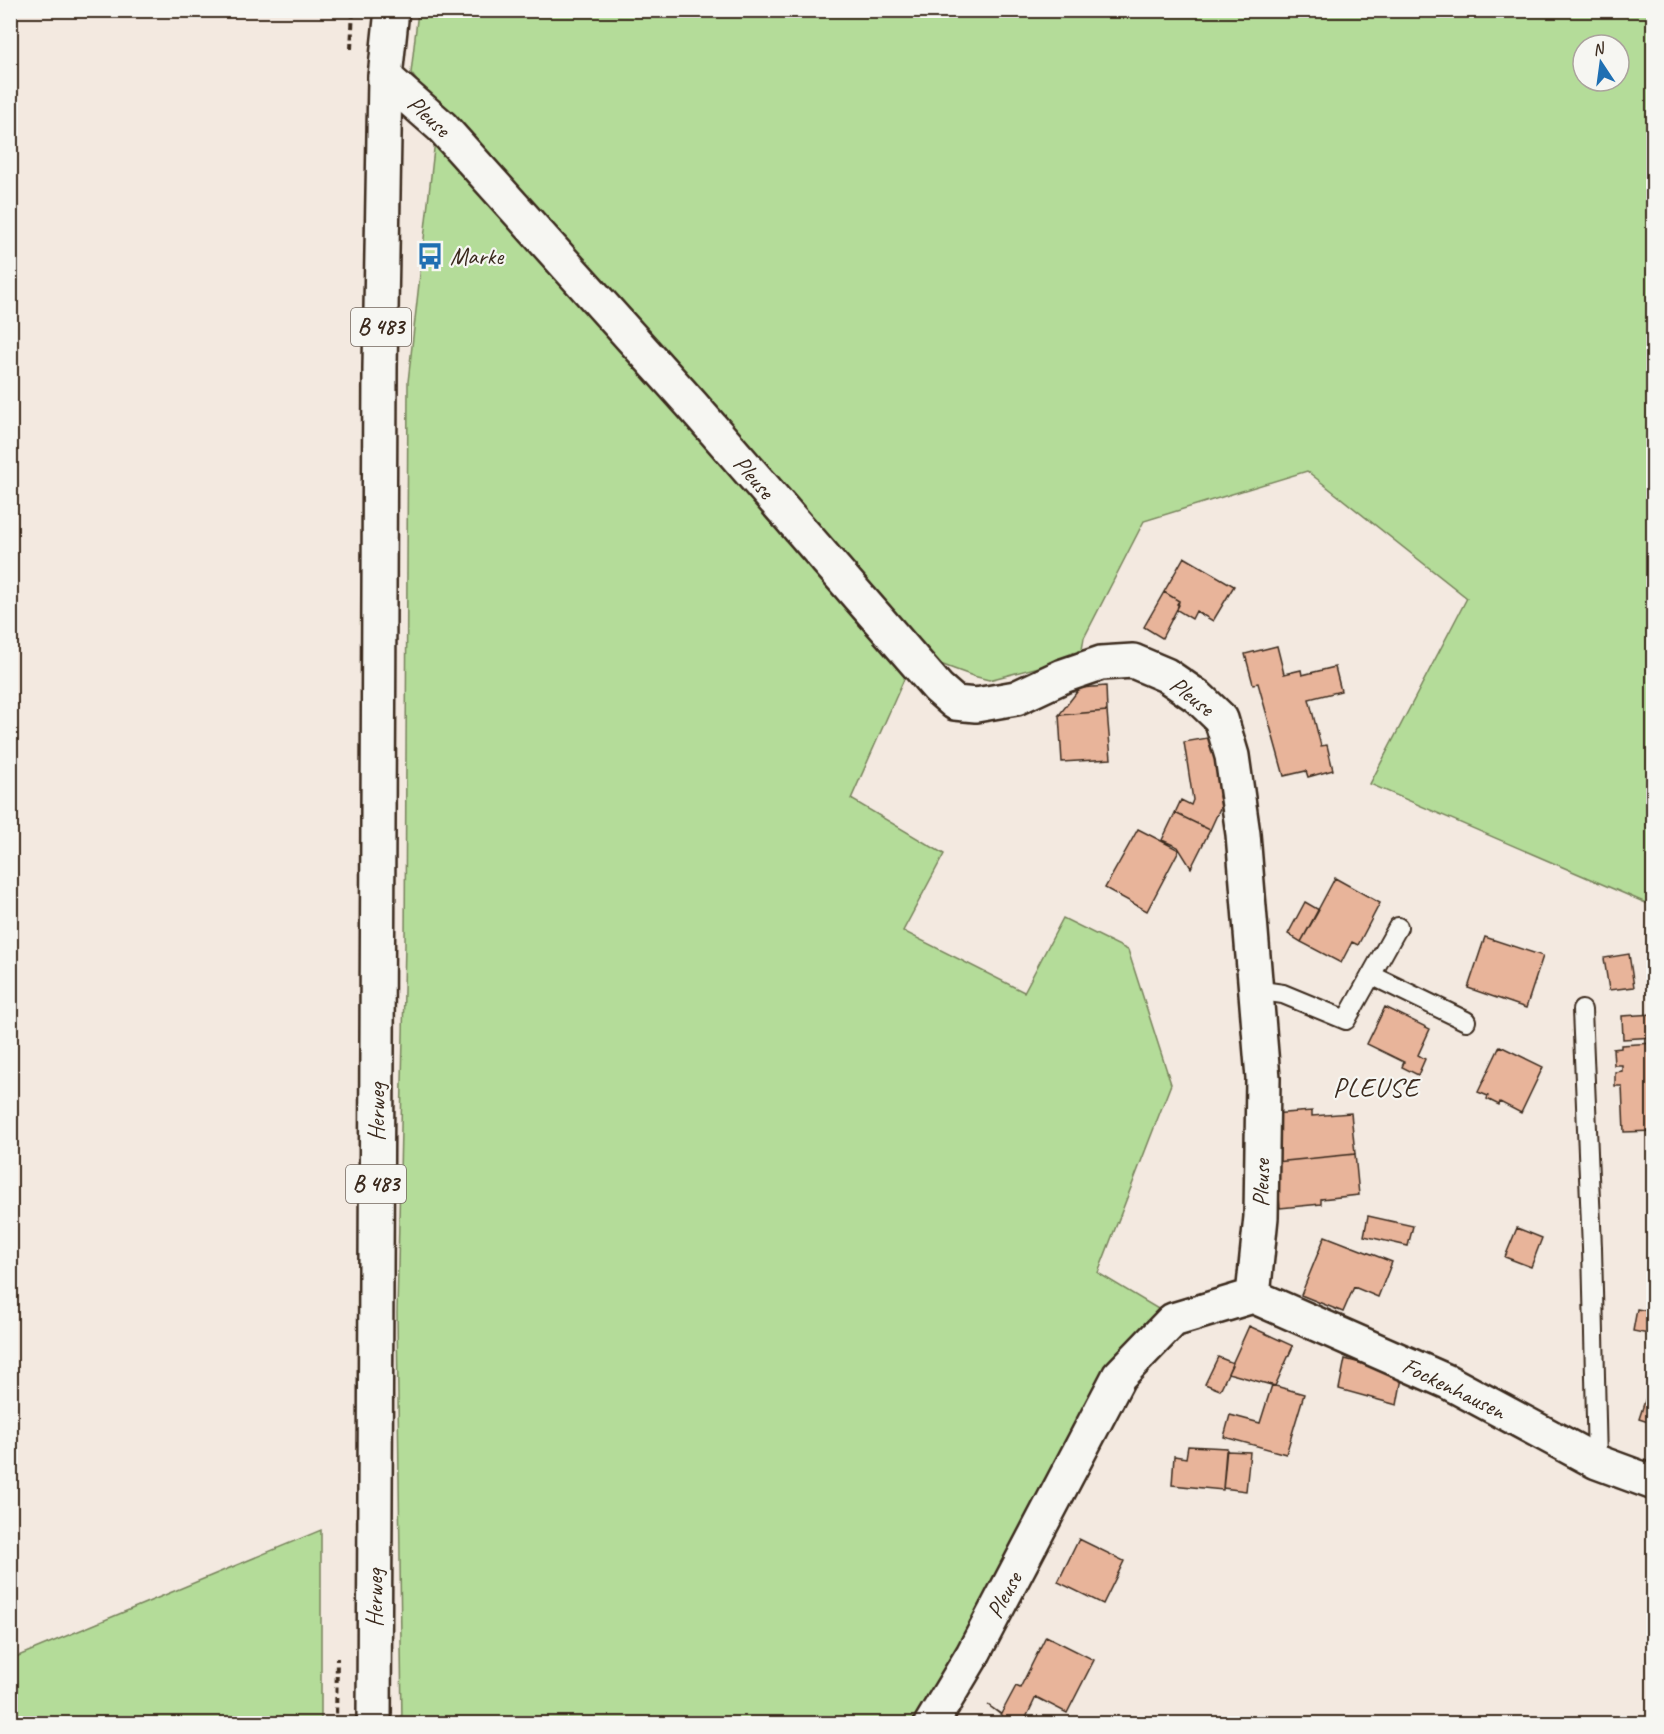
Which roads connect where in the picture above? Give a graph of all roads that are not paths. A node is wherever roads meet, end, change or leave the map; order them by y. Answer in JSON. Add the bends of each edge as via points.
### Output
{"nodes":[{"id":1,"x":392,"y":10,"type":"edge"},
{"id":2,"x":385,"y":77,"type":"junction"},
{"id":3,"x":1398,"y":927,"type":"dead end"},
{"id":4,"x":1371,"y":975,"type":"junction"},
{"id":5,"x":1256,"y":990,"type":"junction"},
{"id":6,"x":1582,"y":1010,"type":"dead end"},
{"id":7,"x":1466,"y":1021,"type":"dead end"},
{"id":8,"x":1253,"y":1296,"type":"junction"},
{"id":9,"x":1597,"y":1462,"type":"junction"},
{"id":10,"x":1653,"y":1483,"type":"edge"},
{"id":11,"x":374,"y":1724,"type":"edge"},
{"id":12,"x":931,"y":1724,"type":"edge"}],
"edges":[{"from":1,"to":2,"type":"street","number":"B 483"},
{"from":2,"to":5,"type":"street","name":"Pleuse","via":[[442,127],[955,703],[976,705],[1016,698],[1101,663],[1133,661],[1166,675],[1221,719],[1232,756],[1244,834]]},
{"from":2,"to":11,"type":"street","name":"Herweg","number":"B 483","via":[[378,644]]},
{"from":3,"to":4,"type":"lane"},
{"from":4,"to":5,"type":"lane","via":[[1346,1020],[1283,994]]},
{"from":4,"to":7,"type":"lane"},
{"from":5,"to":8,"type":"street","name":"Pleuse","via":[[1263,1078],[1261,1217]]},
{"from":6,"to":9,"type":"lane"},
{"from":8,"to":9,"type":"street","name":"Fockenhausen","via":[[1448,1382]]},
{"from":8,"to":12,"type":"street","name":"Pleuse","via":[[1173,1320],[1119,1376],[973,1654]]},
{"from":9,"to":10,"type":"street","name":"Fockenhausen"}]}
